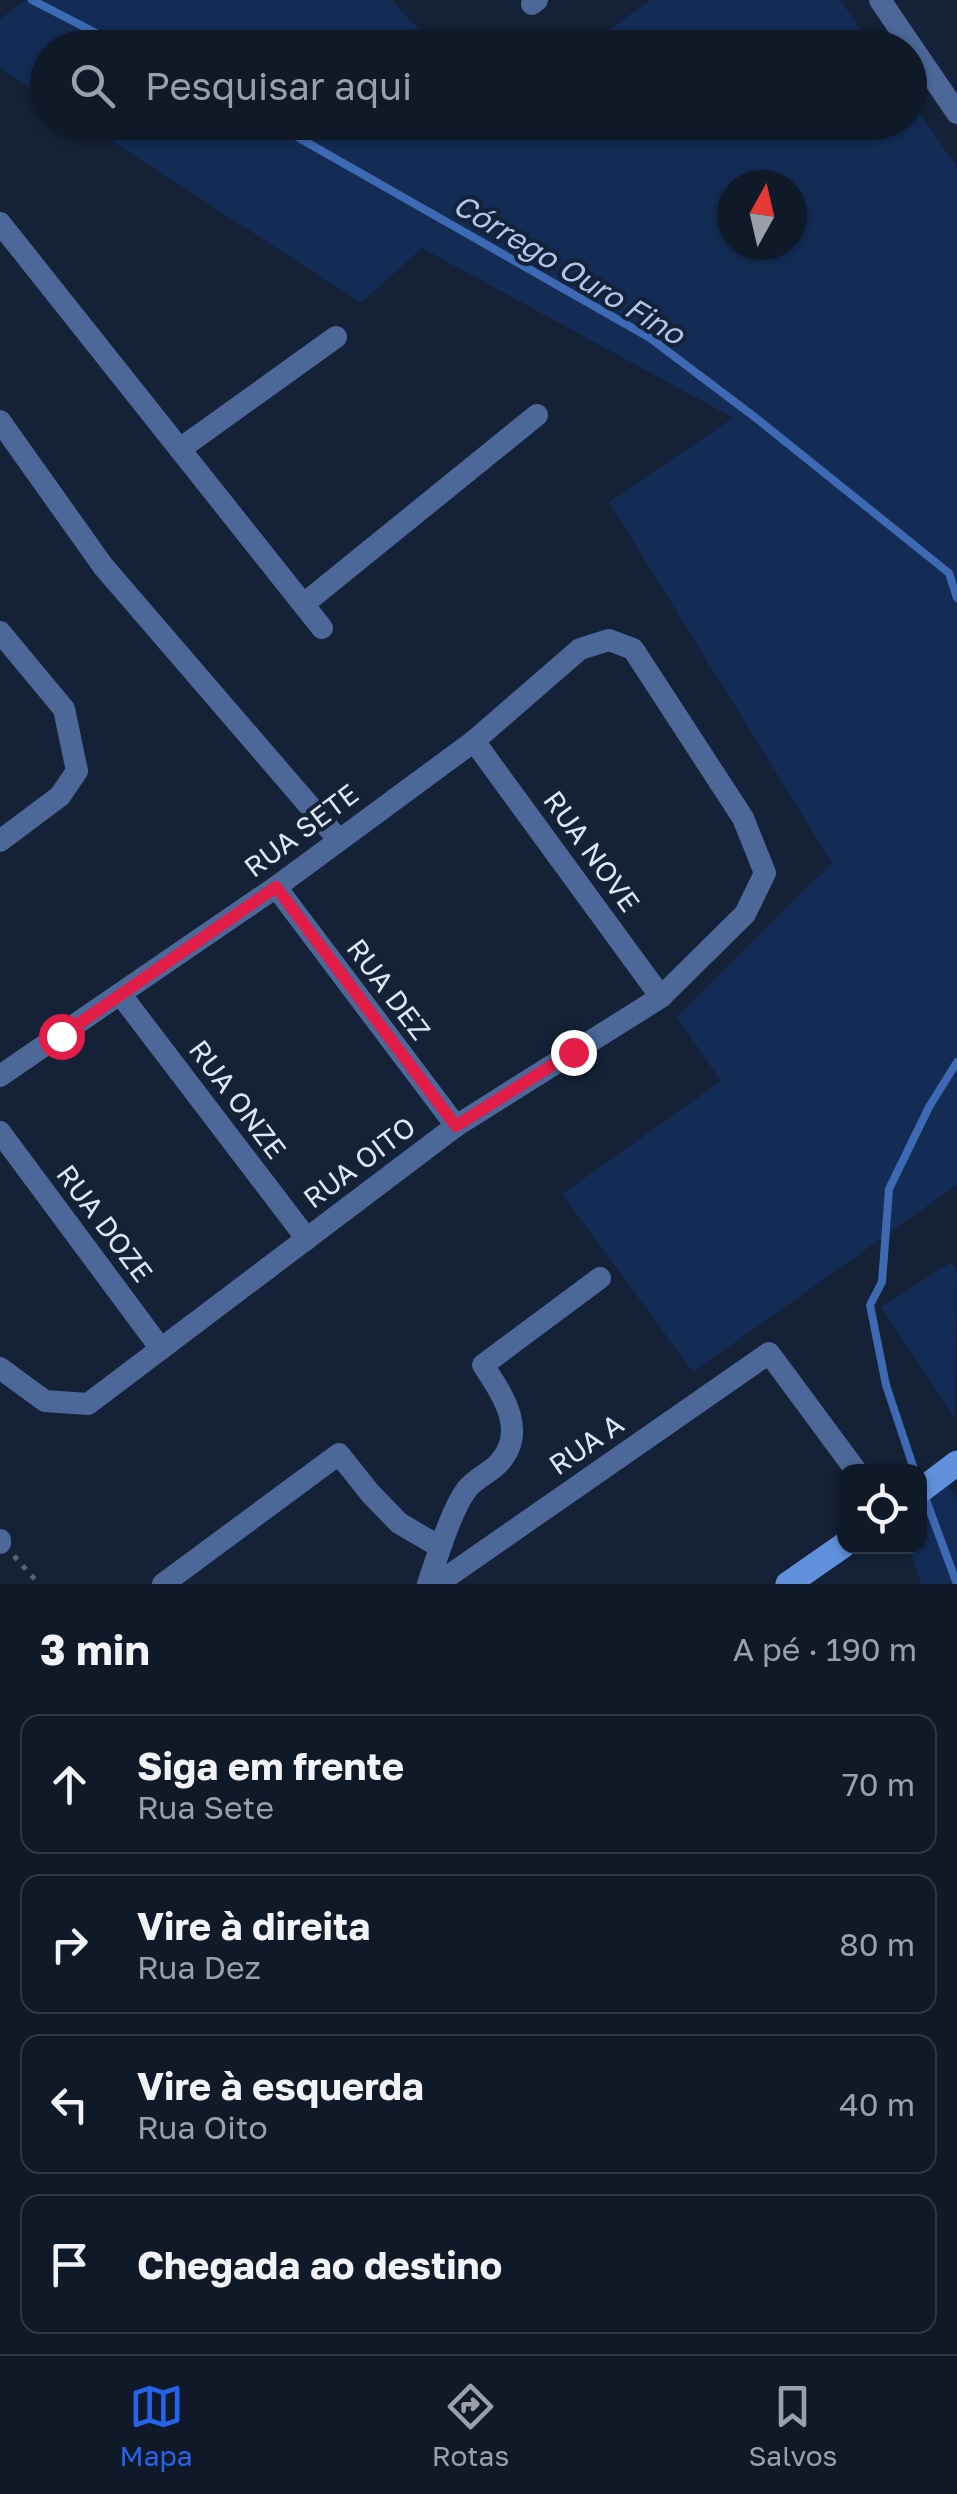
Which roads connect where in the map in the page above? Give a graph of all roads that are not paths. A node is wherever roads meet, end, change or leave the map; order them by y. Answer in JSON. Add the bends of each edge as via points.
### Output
{"nodes":[{"id":1,"x":880,"y":0,"type":"edge"},
{"id":2,"x":901,"y":30,"type":"edge"},
{"id":3,"x":927,"y":67,"type":"edge"},
{"id":4,"x":956,"y":108,"type":"edge"},
{"id":5,"x":0,"y":223,"type":"edge"},
{"id":6,"x":336,"y":337,"type":"dead end"},
{"id":7,"x":537,"y":415,"type":"dead end"},
{"id":8,"x":0,"y":421,"type":"edge"},
{"id":9,"x":180,"y":449,"type":"junction"},
{"id":10,"x":305,"y":603,"type":"junction"},
{"id":11,"x":322,"y":628,"type":"dead end"},
{"id":12,"x":0,"y":632,"type":"edge"},
{"id":13,"x":634,"y":649,"type":"joint"},
{"id":14,"x":474,"y":741,"type":"junction"},
{"id":15,"x":338,"y":839,"type":"junction"},
{"id":16,"x":0,"y":840,"type":"edge"},
{"id":17,"x":276,"y":887,"type":"junction"},
{"id":18,"x":121,"y":995,"type":"junction"},
{"id":19,"x":661,"y":997,"type":"junction"},
{"id":20,"x":0,"y":1076,"type":"edge"},
{"id":21,"x":456,"y":1126,"type":"junction"},
{"id":22,"x":0,"y":1132,"type":"edge"},
{"id":23,"x":307,"y":1238,"type":"junction"},
{"id":24,"x":600,"y":1278,"type":"dead end"},
{"id":25,"x":161,"y":1349,"type":"junction"},
{"id":26,"x":0,"y":1368,"type":"edge"},
{"id":27,"x":851,"y":1464,"type":"edge"},
{"id":28,"x":957,"y":1464,"type":"edge"},
{"id":29,"x":928,"y":1485,"type":"edge"},
{"id":30,"x":440,"y":1547,"type":"junction"},
{"id":31,"x":837,"y":1549,"type":"edge"},
{"id":32,"x":163,"y":1584,"type":"edge"},
{"id":33,"x":428,"y":1584,"type":"edge"},
{"id":34,"x":437,"y":1584,"type":"edge"},
{"id":35,"x":788,"y":1584,"type":"edge"}],
"edges":[{"from":1,"to":2,"type":"street"},
{"from":3,"to":4,"type":"street"},
{"from":5,"to":9,"type":"street"},
{"from":6,"to":9,"type":"street"},
{"from":7,"to":10,"type":"street"},
{"from":8,"to":15,"type":"street","via":[[103,566]]},
{"from":9,"to":10,"type":"street"},
{"from":10,"to":11,"type":"street"},
{"from":12,"to":16,"type":"street","via":[[64,709],[77,771],[60,796]]},
{"from":13,"to":14,"type":"street","name":"RUA SETE","via":[[609,640],[580,650]]},
{"from":13,"to":19,"type":"street","name":"RUA OITO","via":[[743,818],[765,873],[745,914]]},
{"from":14,"to":15,"type":"street","name":"RUA SETE"},
{"from":14,"to":19,"type":"street","name":"RUA NOVE"},
{"from":15,"to":17,"type":"street","name":"RUA SETE"},
{"from":17,"to":18,"type":"street","name":"RUA SETE"},
{"from":17,"to":21,"type":"street","name":"RUA DEZ"},
{"from":18,"to":20,"type":"street","name":"RUA SETE"},
{"from":18,"to":23,"type":"street","name":"RUA ONZE"},
{"from":19,"to":21,"type":"street","name":"RUA OITO"},
{"from":21,"to":23,"type":"street","name":"RUA OITO"},
{"from":22,"to":25,"type":"street","name":"RUA DOZE"},
{"from":23,"to":25,"type":"street","name":"RUA OITO"},
{"from":24,"to":30,"type":"street","via":[[484,1365],[509,1407],[512,1438],[500,1462],[467,1488]]},
{"from":25,"to":26,"type":"street","name":"RUA OITO","via":[[88,1404],[46,1401]]},
{"from":27,"to":34,"type":"street","name":"RUA A","via":[[769,1354]]},
{"from":28,"to":29,"type":"main road"},
{"from":30,"to":32,"type":"street","via":[[399,1523],[340,1454]]},
{"from":30,"to":33,"type":"street"},
{"from":31,"to":35,"type":"main road"}]}
